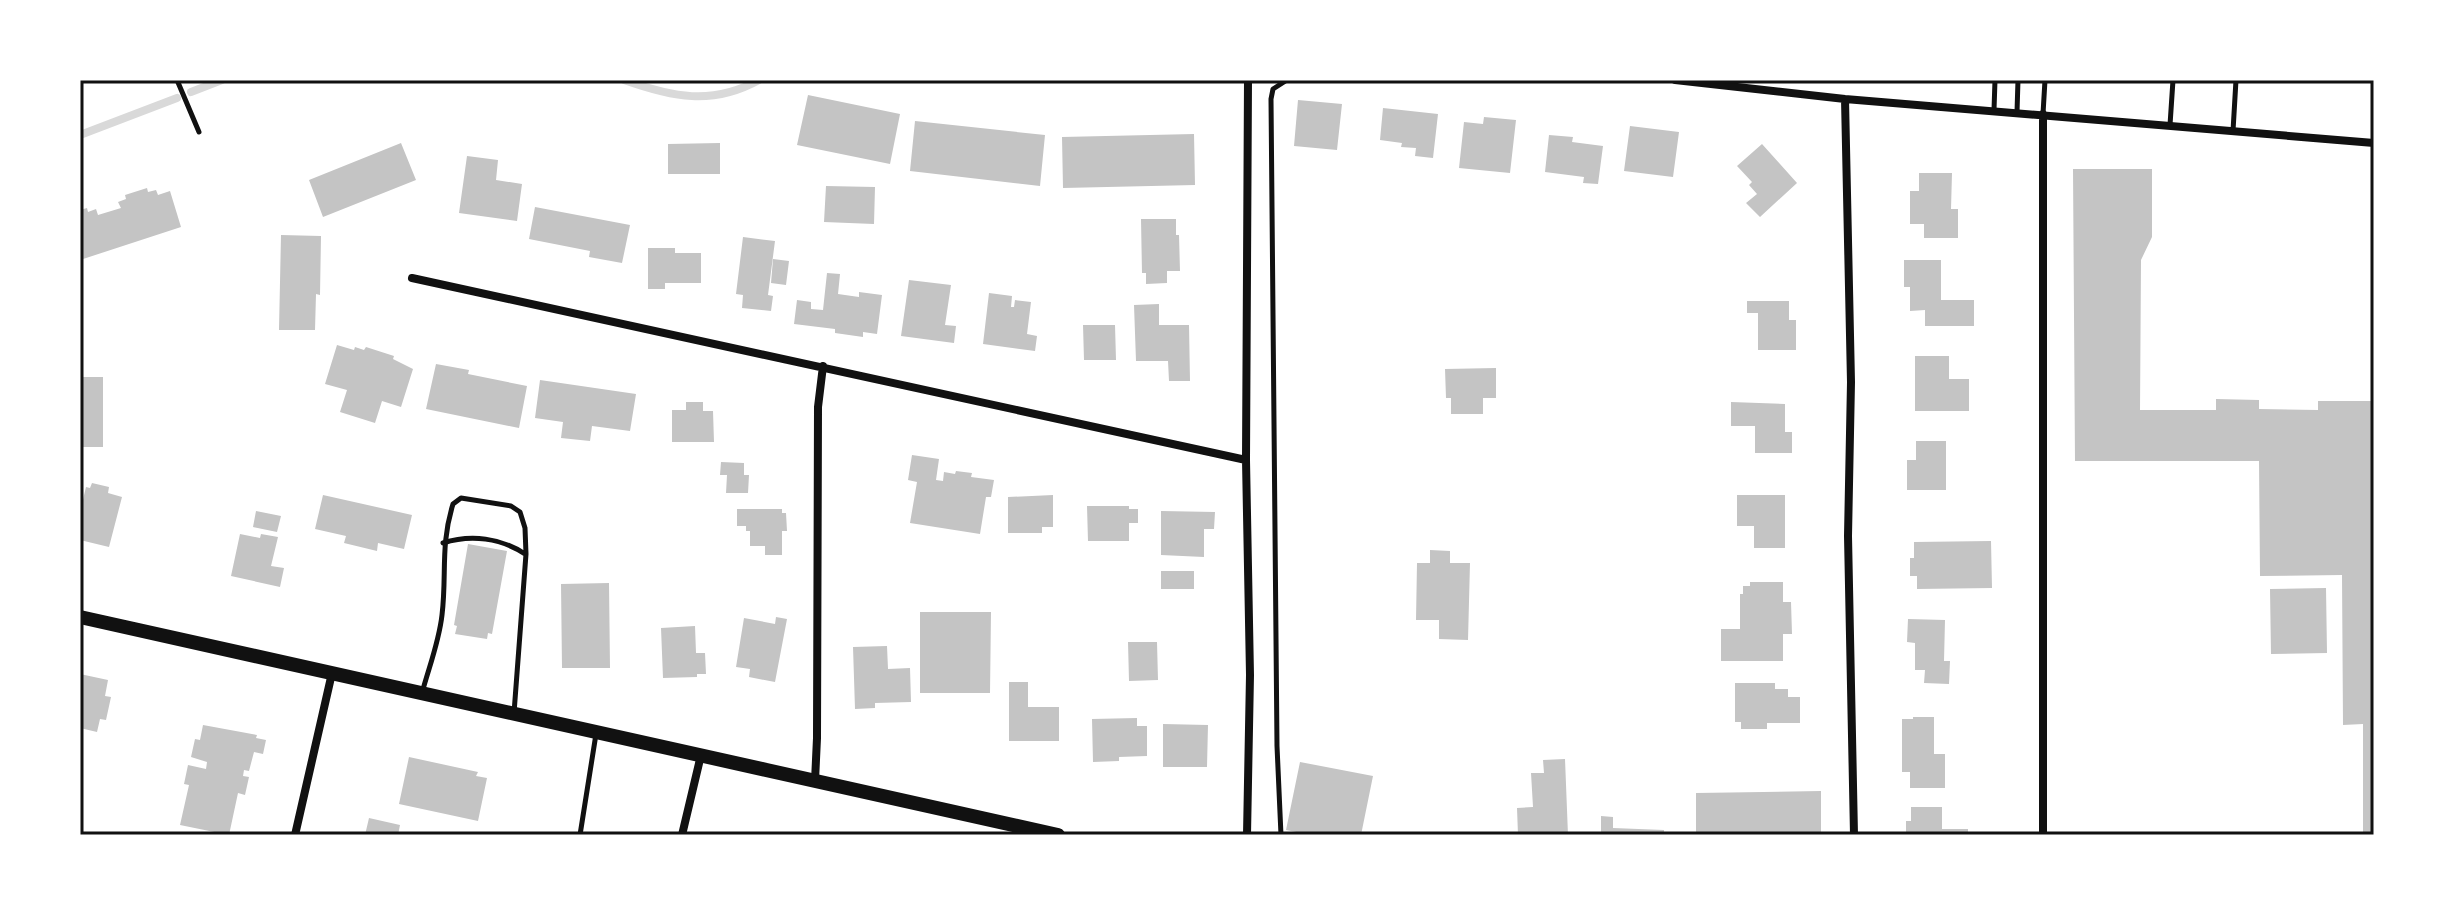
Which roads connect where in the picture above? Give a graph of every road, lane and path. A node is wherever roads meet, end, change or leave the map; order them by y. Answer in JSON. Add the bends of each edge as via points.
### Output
{"nodes":[{"id":1,"x":177,"y":80,"type":"edge"},
{"id":2,"x":1248,"y":80,"type":"edge"},
{"id":3,"x":1287,"y":80,"type":"edge"},
{"id":4,"x":1675,"y":80,"type":"edge"},
{"id":5,"x":1995,"y":80,"type":"edge"},
{"id":6,"x":2018,"y":80,"type":"edge"},
{"id":7,"x":2045,"y":80,"type":"edge"},
{"id":8,"x":2173,"y":80,"type":"edge"},
{"id":9,"x":2236,"y":80,"type":"edge"},
{"id":10,"x":1845,"y":99,"type":"junction"},
{"id":11,"x":1994,"y":110,"type":"junction"},
{"id":12,"x":2017,"y":112,"type":"junction"},
{"id":13,"x":2043,"y":114,"type":"junction"},
{"id":14,"x":2170,"y":125,"type":"junction"},
{"id":15,"x":2233,"y":131,"type":"junction"},
{"id":16,"x":199,"y":132,"type":"dead end"},
{"id":17,"x":2374,"y":143,"type":"edge"},
{"id":18,"x":412,"y":278,"type":"dead end"},
{"id":19,"x":823,"y":366,"type":"junction"},
{"id":20,"x":1246,"y":460,"type":"junction"},
{"id":21,"x":443,"y":543,"type":"junction"},
{"id":22,"x":526,"y":554,"type":"junction"},
{"id":23,"x":80,"y":617,"type":"edge"},
{"id":24,"x":332,"y":673,"type":"junction"},
{"id":25,"x":421,"y":693,"type":"junction"},
{"id":26,"x":514,"y":714,"type":"junction"},
{"id":27,"x":596,"y":733,"type":"junction"},
{"id":28,"x":701,"y":755,"type":"junction"},
{"id":29,"x":815,"y":781,"type":"junction"},
{"id":30,"x":295,"y":835,"type":"edge"},
{"id":31,"x":580,"y":835,"type":"edge"},
{"id":32,"x":682,"y":835,"type":"edge"},
{"id":33,"x":1058,"y":835,"type":"edge"},
{"id":34,"x":1247,"y":835,"type":"edge"},
{"id":35,"x":1281,"y":835,"type":"edge"},
{"id":36,"x":1854,"y":835,"type":"edge"},
{"id":37,"x":2043,"y":835,"type":"edge"}],
"edges":[{"from":1,"to":16,"type":"path"},
{"from":2,"to":20,"type":"street"},
{"from":3,"to":35,"type":"path","via":[[1273,89],[1271,99]]},
{"from":4,"to":10,"type":"street"},
{"from":5,"to":11,"type":"lane"},
{"from":6,"to":12,"type":"lane"},
{"from":7,"to":13,"type":"lane"},
{"from":8,"to":14,"type":"lane"},
{"from":9,"to":15,"type":"lane"},
{"from":10,"to":11,"type":"street"},
{"from":10,"to":36,"type":"street"},
{"from":11,"to":12,"type":"street"},
{"from":12,"to":13,"type":"street"},
{"from":13,"to":14,"type":"street"},
{"from":13,"to":37,"type":"street"},
{"from":14,"to":15,"type":"street"},
{"from":15,"to":17,"type":"street"},
{"from":18,"to":19,"type":"street"},
{"from":19,"to":20,"type":"street"},
{"from":19,"to":29,"type":"street","via":[[818,407]]},
{"from":20,"to":34,"type":"street"},
{"from":21,"to":22,"type":"lane","via":[[470,537]]},
{"from":21,"to":22,"type":"lane","via":[[453,504],[461,498],[520,512]]},
{"from":21,"to":25,"type":"lane","via":[[443,612]]},
{"from":22,"to":26,"type":"lane"},
{"from":23,"to":24,"type":"main road"},
{"from":24,"to":25,"type":"main road"},
{"from":24,"to":30,"type":"street"},
{"from":25,"to":26,"type":"main road"},
{"from":26,"to":27,"type":"main road"},
{"from":27,"to":28,"type":"main road"},
{"from":27,"to":31,"type":"lane"},
{"from":28,"to":29,"type":"main road"},
{"from":28,"to":32,"type":"street"},
{"from":29,"to":33,"type":"main road"}]}
